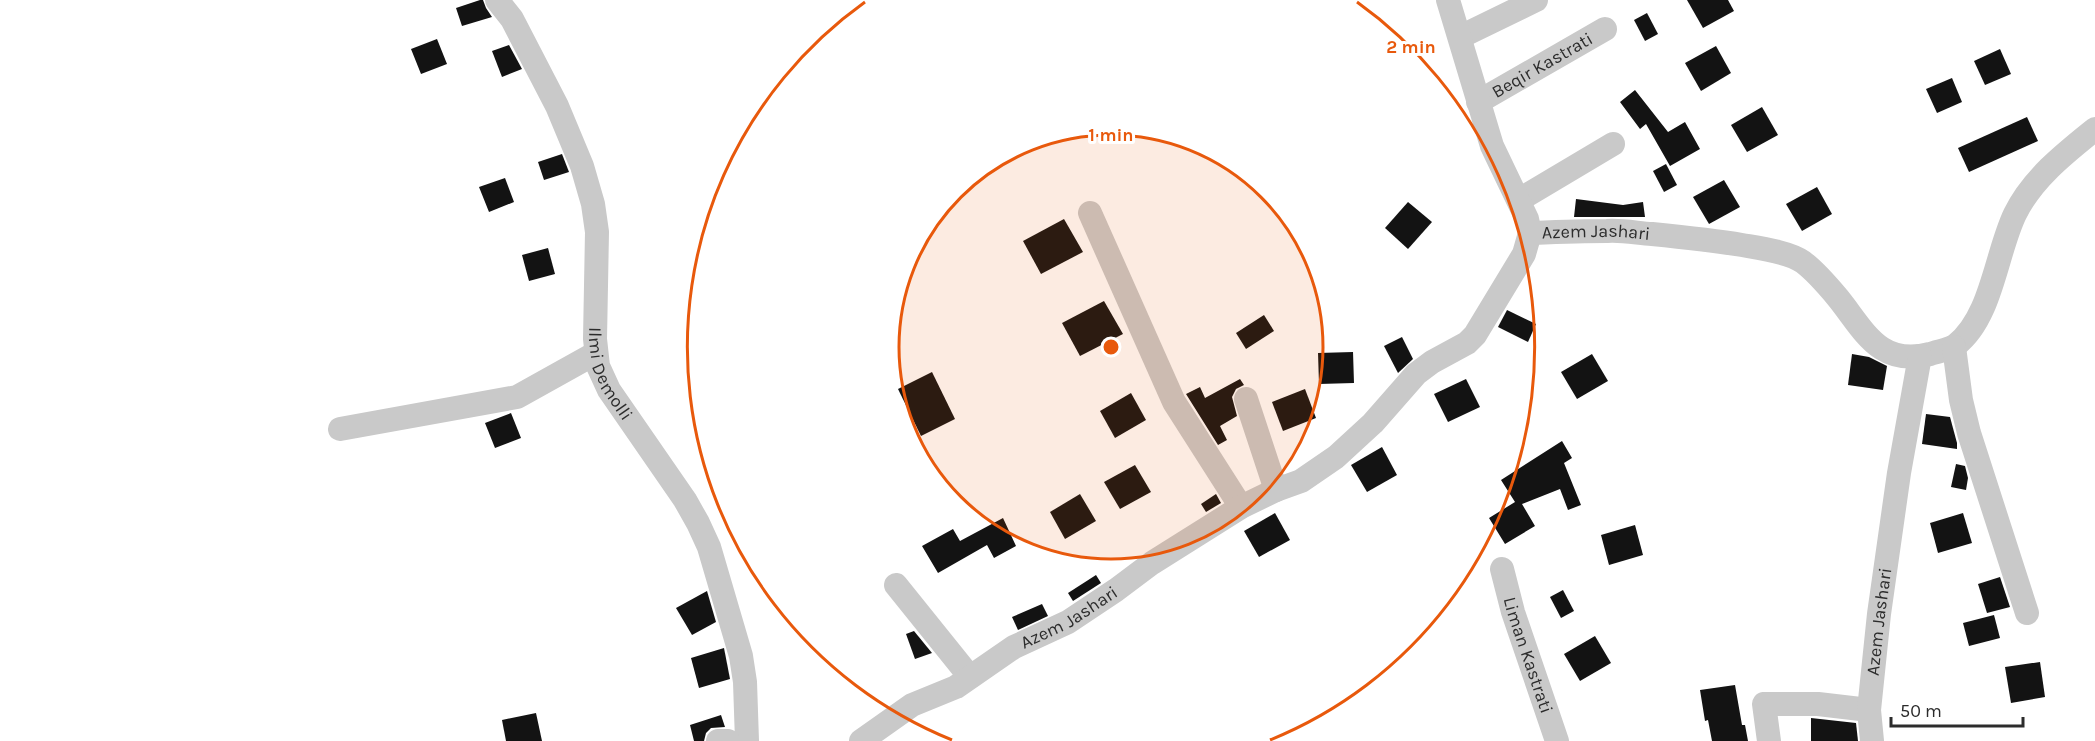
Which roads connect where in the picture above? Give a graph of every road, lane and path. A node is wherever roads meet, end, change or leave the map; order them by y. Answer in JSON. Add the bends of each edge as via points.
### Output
{"nodes":[{"id":1,"x":497,"y":0,"type":"edge"},
{"id":2,"x":1448,"y":0,"type":"edge"},
{"id":3,"x":1536,"y":0,"type":"edge"},
{"id":4,"x":1605,"y":29,"type":"dead end"},
{"id":5,"x":1460,"y":37,"type":"junction"},
{"id":6,"x":1478,"y":102,"type":"junction"},
{"id":7,"x":2095,"y":129,"type":"edge"},
{"id":8,"x":1613,"y":144,"type":"dead end"},
{"id":9,"x":1519,"y":200,"type":"junction"},
{"id":10,"x":1090,"y":213,"type":"dead end"},
{"id":11,"x":1530,"y":233,"type":"junction"},
{"id":12,"x":1954,"y":347,"type":"junction"},
{"id":13,"x":596,"y":352,"type":"junction"},
{"id":14,"x":1920,"y":356,"type":"junction"},
{"id":15,"x":1246,"y":399,"type":"dead end"},
{"id":16,"x":340,"y":429,"type":"dead end"},
{"id":17,"x":1276,"y":490,"type":"junction"},
{"id":18,"x":1241,"y":507,"type":"junction"},
{"id":19,"x":1502,"y":569,"type":"dead end"},
{"id":20,"x":896,"y":585,"type":"dead end"},
{"id":21,"x":2027,"y":613,"type":"dead end"},
{"id":22,"x":970,"y":677,"type":"junction"},
{"id":23,"x":1869,"y":711,"type":"junction"},
{"id":24,"x":718,"y":741,"type":"edge"},
{"id":25,"x":728,"y":741,"type":"edge"},
{"id":26,"x":747,"y":741,"type":"edge"},
{"id":27,"x":861,"y":741,"type":"edge"},
{"id":28,"x":1557,"y":741,"type":"edge"},
{"id":29,"x":1769,"y":741,"type":"edge"},
{"id":30,"x":1872,"y":741,"type":"edge"}],
"edges":[{"from":1,"to":13,"type":"street","name":"Ilmi Demolli","via":[[512,19],[557,106],[588,185],[597,232]]},
{"from":2,"to":5,"type":"street","name":"Beqir Kastrati"},
{"from":3,"to":5,"type":"street"},
{"from":4,"to":6,"type":"street","name":"Beqir Kastrati"},
{"from":5,"to":6,"type":"street","name":"Beqir Kastrati"},
{"from":6,"to":9,"type":"street","name":"Beqir Kastrati","via":[[1492,146]]},
{"from":7,"to":12,"type":"street","via":[[2049,168],[2020,204],[1980,311]]},
{"from":8,"to":9,"type":"street"},
{"from":9,"to":11,"type":"street","name":"Beqir Kastrati"},
{"from":10,"to":18,"type":"street","via":[[1174,402]]},
{"from":11,"to":14,"type":"street","name":"Azem Jashari","via":[[1610,230],[1714,240],[1776,252],[1802,261],[1881,348],[1894,354]]},
{"from":11,"to":17,"type":"street","name":"Azem Jashari","via":[[1524,254],[1475,335],[1416,374],[1373,423],[1336,457],[1301,481]]},
{"from":12,"to":14,"type":"street","name":"Azem Jashari"},
{"from":12,"to":21,"type":"street","via":[[1969,433]]},
{"from":13,"to":16,"type":"street","via":[[517,398]]},
{"from":13,"to":26,"type":"street","name":"Ilmi Demolli","via":[[609,390],[685,500],[709,547],[741,656]]},
{"from":14,"to":23,"type":"street","name":"Azem Jashari","via":[[1899,473]]},
{"from":15,"to":17,"type":"street"},
{"from":17,"to":18,"type":"street","name":"Azem Jashari"},
{"from":18,"to":22,"type":"street","name":"Azem Jashari","via":[[1068,622],[1014,647]]},
{"from":19,"to":28,"type":"street","name":"Liman Kastrati"},
{"from":20,"to":22,"type":"street"},
{"from":22,"to":27,"type":"street","name":"Azem Jashari","via":[[912,705]]},
{"from":23,"to":29,"type":"street","via":[[1818,704],[1764,704]]},
{"from":23,"to":30,"type":"street","name":"Azem Jashari"},
{"from":24,"to":25,"type":"street"}]}
